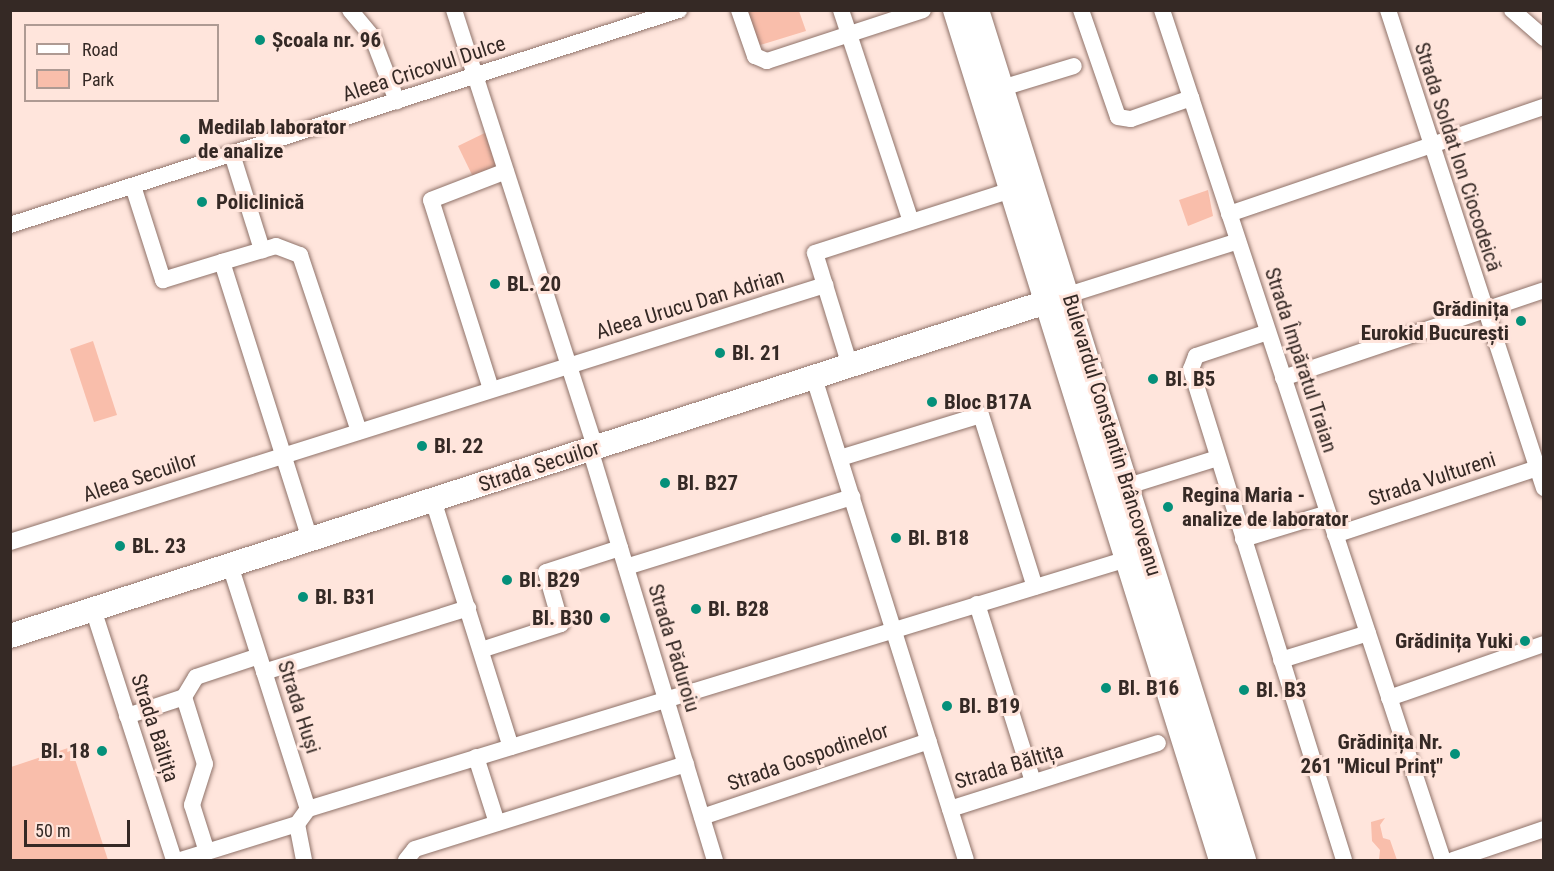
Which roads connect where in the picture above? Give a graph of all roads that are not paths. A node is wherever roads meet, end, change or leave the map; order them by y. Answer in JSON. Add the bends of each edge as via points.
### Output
{"nodes":[{"id":1,"x":350,"y":10,"type":"edge"},
{"id":2,"x":454,"y":10,"type":"edge"},
{"id":3,"x":679,"y":10,"type":"edge"},
{"id":4,"x":739,"y":10,"type":"edge"},
{"id":5,"x":841,"y":10,"type":"edge"},
{"id":6,"x":923,"y":10,"type":"edge"},
{"id":7,"x":955,"y":10,"type":"edge"},
{"id":8,"x":977,"y":10,"type":"edge"},
{"id":9,"x":1081,"y":10,"type":"edge"},
{"id":10,"x":1162,"y":10,"type":"edge"},
{"id":11,"x":1388,"y":10,"type":"edge"},
{"id":12,"x":1513,"y":11,"type":"edge"},
{"id":13,"x":849,"y":34,"type":"junction"},
{"id":14,"x":1544,"y":38,"type":"edge"},
{"id":15,"x":1074,"y":66,"type":"dead end"},
{"id":16,"x":476,"y":76,"type":"junction"},
{"id":17,"x":1002,"y":88,"type":"junction"},
{"id":18,"x":1191,"y":98,"type":"junction"},
{"id":19,"x":397,"y":101,"type":"junction"},
{"id":20,"x":1544,"y":107,"type":"edge"},
{"id":21,"x":1431,"y":146,"type":"junction"},
{"id":22,"x":232,"y":154,"type":"junction"},
{"id":23,"x":506,"y":171,"type":"junction"},
{"id":24,"x":133,"y":186,"type":"junction"},
{"id":25,"x":1011,"y":190,"type":"junction"},
{"id":26,"x":1229,"y":213,"type":"junction"},
{"id":27,"x":911,"y":222,"type":"junction"},
{"id":28,"x":10,"y":225,"type":"edge"},
{"id":29,"x":1238,"y":241,"type":"junction"},
{"id":30,"x":262,"y":250,"type":"junction"},
{"id":31,"x":222,"y":262,"type":"junction"},
{"id":32,"x":825,"y":285,"type":"junction"},
{"id":33,"x":1544,"y":290,"type":"edge"},
{"id":34,"x":1058,"y":299,"type":"junction"},
{"id":35,"x":1484,"y":310,"type":"junction"},
{"id":36,"x":1268,"y":332,"type":"junction"},
{"id":37,"x":569,"y":365,"type":"junction"},
{"id":38,"x":850,"y":366,"type":"junction"},
{"id":39,"x":814,"y":378,"type":"junction"},
{"id":40,"x":1283,"y":378,"type":"junction"},
{"id":41,"x":491,"y":389,"type":"junction"},
{"id":42,"x":358,"y":431,"type":"junction"},
{"id":43,"x":593,"y":448,"type":"junction"},
{"id":44,"x":284,"y":454,"type":"junction"},
{"id":45,"x":840,"y":458,"type":"junction"},
{"id":46,"x":1218,"y":458,"type":"junction"},
{"id":47,"x":1540,"y":467,"type":"edge"},
{"id":48,"x":1128,"y":486,"type":"junction"},
{"id":49,"x":1544,"y":488,"type":"edge"},
{"id":50,"x":852,"y":497,"type":"junction"},
{"id":51,"x":434,"y":500,"type":"junction"},
{"id":52,"x":1328,"y":513,"type":"junction"},
{"id":53,"x":1335,"y":535,"type":"junction"},
{"id":54,"x":310,"y":539,"type":"junction"},
{"id":55,"x":1243,"y":539,"type":"junction"},
{"id":56,"x":10,"y":542,"type":"edge"},
{"id":57,"x":620,"y":548,"type":"junction"},
{"id":58,"x":1127,"y":558,"type":"junction"},
{"id":59,"x":230,"y":565,"type":"junction"},
{"id":60,"x":626,"y":567,"type":"junction"},
{"id":61,"x":1035,"y":587,"type":"junction"},
{"id":62,"x":977,"y":604,"type":"junction"},
{"id":63,"x":468,"y":608,"type":"junction"},
{"id":64,"x":93,"y":609,"type":"junction"},
{"id":65,"x":894,"y":630,"type":"junction"},
{"id":66,"x":1368,"y":633,"type":"junction"},
{"id":67,"x":10,"y":636,"type":"edge"},
{"id":68,"x":1544,"y":644,"type":"edge"},
{"id":69,"x":481,"y":650,"type":"junction"},
{"id":70,"x":1281,"y":660,"type":"junction"},
{"id":71,"x":261,"y":664,"type":"junction"},
{"id":72,"x":184,"y":697,"type":"junction"},
{"id":73,"x":1389,"y":698,"type":"junction"},
{"id":74,"x":666,"y":699,"type":"junction"},
{"id":75,"x":127,"y":716,"type":"junction"},
{"id":76,"x":929,"y":741,"type":"junction"},
{"id":77,"x":1158,"y":743,"type":"dead end"},
{"id":78,"x":511,"y":747,"type":"junction"},
{"id":79,"x":476,"y":757,"type":"junction"},
{"id":80,"x":686,"y":764,"type":"junction"},
{"id":81,"x":1033,"y":782,"type":"junction"},
{"id":82,"x":308,"y":809,"type":"junction"},
{"id":83,"x":950,"y":809,"type":"junction"},
{"id":84,"x":702,"y":817,"type":"junction"},
{"id":85,"x":496,"y":823,"type":"junction"},
{"id":86,"x":297,"y":824,"type":"junction"},
{"id":87,"x":1544,"y":829,"type":"edge"},
{"id":88,"x":195,"y":857,"type":"edge"},
{"id":89,"x":174,"y":861,"type":"edge"},
{"id":90,"x":304,"y":861,"type":"edge"},
{"id":91,"x":406,"y":861,"type":"edge"},
{"id":92,"x":715,"y":861,"type":"edge"},
{"id":93,"x":966,"y":861,"type":"edge"},
{"id":94,"x":1221,"y":861,"type":"edge"},
{"id":95,"x":1244,"y":861,"type":"edge"},
{"id":96,"x":1344,"y":861,"type":"edge"},
{"id":97,"x":1443,"y":861,"type":"edge"},
{"id":98,"x":1453,"y":861,"type":"edge"}],
"edges":[{"from":1,"to":19,"type":"street","via":[[372,36]]},
{"from":2,"to":16,"type":"street"},
{"from":3,"to":16,"type":"street","name":"Aleea Cricovul Dulce"},
{"from":4,"to":13,"type":"street","via":[[753,52],[762,61]]},
{"from":5,"to":13,"type":"street"},
{"from":6,"to":13,"type":"street"},
{"from":7,"to":25,"type":"main road","name":"Bulevardul Constantin Brâncoveanu"},
{"from":8,"to":17,"type":"main road","name":"Bulevardul Constantin Brâncoveanu"},
{"from":9,"to":18,"type":"street","via":[[1118,117],[1131,118]]},
{"from":10,"to":18,"type":"street","name":"Strada Împăratul Traian"},
{"from":11,"to":21,"type":"street","name":"Strada Soldat Ion Ciocodeică"},
{"from":12,"to":14,"type":"street"},
{"from":13,"to":27,"type":"street"},
{"from":15,"to":17,"type":"street"},
{"from":16,"to":19,"type":"street","name":"Aleea Cricovul Dulce"},
{"from":16,"to":23,"type":"street"},
{"from":17,"to":34,"type":"main road","name":"Bulevardul Constantin Brâncoveanu"},
{"from":18,"to":26,"type":"street","name":"Strada Împăratul Traian"},
{"from":19,"to":22,"type":"street","name":"Aleea Cricovul Dulce"},
{"from":20,"to":21,"type":"street"},
{"from":21,"to":26,"type":"street"},
{"from":21,"to":35,"type":"street","name":"Strada Soldat Ion Ciocodeică"},
{"from":22,"to":24,"type":"street","name":"Aleea Cricovul Dulce"},
{"from":22,"to":30,"type":"street"},
{"from":23,"to":37,"type":"street"},
{"from":23,"to":41,"type":"street","via":[[430,200]]},
{"from":24,"to":28,"type":"street","name":"Aleea Cricovul Dulce"},
{"from":24,"to":31,"type":"street","via":[[163,280]]},
{"from":25,"to":27,"type":"street"},
{"from":25,"to":34,"type":"main road","name":"Bulevardul Constantin Brâncoveanu"},
{"from":26,"to":29,"type":"street","name":"Strada Împăratul Traian"},
{"from":27,"to":32,"type":"street","via":[[815,253]]},
{"from":29,"to":34,"type":"street"},
{"from":29,"to":36,"type":"street","name":"Strada Împăratul Traian"},
{"from":30,"to":31,"type":"street"},
{"from":30,"to":42,"type":"street","via":[[288,247],[300,255]]},
{"from":31,"to":44,"type":"street"},
{"from":32,"to":37,"type":"street","name":"Aleea Urucu Dan Adrian"},
{"from":32,"to":38,"type":"street"},
{"from":33,"to":35,"type":"street"},
{"from":34,"to":38,"type":"main road","name":"Strada Secuilor"},
{"from":34,"to":48,"type":"main road","name":"Bulevardul Constantin Brâncoveanu"},
{"from":34,"to":58,"type":"main road","name":"Bulevardul Constantin Brâncoveanu"},
{"from":35,"to":40,"type":"street"},
{"from":35,"to":47,"type":"street","name":"Strada Soldat Ion Ciocodeică"},
{"from":36,"to":40,"type":"street","name":"Strada Împăratul Traian"},
{"from":36,"to":46,"type":"street","via":[[1191,362]]},
{"from":37,"to":41,"type":"street","name":"Aleea Urucu Dan Adrian"},
{"from":37,"to":43,"type":"street"},
{"from":38,"to":39,"type":"main road","name":"Strada Secuilor"},
{"from":39,"to":43,"type":"main road","name":"Strada Secuilor"},
{"from":39,"to":45,"type":"street","name":"Strada Băltița"},
{"from":40,"to":52,"type":"street","name":"Strada Împăratul Traian"},
{"from":41,"to":42,"type":"street","name":"Aleea Secuilor"},
{"from":42,"to":44,"type":"street","name":"Aleea Secuilor"},
{"from":43,"to":51,"type":"main road","name":"Strada Secuilor"},
{"from":43,"to":57,"type":"street","name":"Strada Păduroiu"},
{"from":44,"to":54,"type":"street"},
{"from":44,"to":56,"type":"street","name":"Aleea Secuilor"},
{"from":45,"to":50,"type":"street","name":"Strada Băltița"},
{"from":45,"to":61,"type":"street","via":[[981,415]]},
{"from":46,"to":48,"type":"street"},
{"from":46,"to":55,"type":"street"},
{"from":47,"to":49,"type":"street","name":"Strada Soldat Ion Ciocodeică"},
{"from":47,"to":53,"type":"street","name":"Strada Vultureni"},
{"from":48,"to":95,"type":"main road","name":"Bulevardul Constantin Brâncoveanu"},
{"from":50,"to":60,"type":"street"},
{"from":50,"to":65,"type":"street","name":"Strada Băltița"},
{"from":51,"to":54,"type":"main road","name":"Strada Secuilor"},
{"from":51,"to":63,"type":"street"},
{"from":52,"to":53,"type":"street","name":"Strada Împăratul Traian"},
{"from":52,"to":55,"type":"street"},
{"from":53,"to":66,"type":"street","name":"Strada Împăratul Traian"},
{"from":54,"to":59,"type":"main road","name":"Strada Secuilor"},
{"from":55,"to":70,"type":"street"},
{"from":57,"to":60,"type":"street","name":"Strada Păduroiu"},
{"from":57,"to":69,"type":"street","via":[[546,572],[561,624]]},
{"from":58,"to":61,"type":"street"},
{"from":58,"to":94,"type":"main road","name":"Bulevardul Constantin Brâncoveanu"},
{"from":59,"to":64,"type":"main road","name":"Strada Secuilor"},
{"from":59,"to":71,"type":"street","name":"Strada Huși"},
{"from":60,"to":74,"type":"street","name":"Strada Păduroiu"},
{"from":61,"to":62,"type":"street"},
{"from":62,"to":65,"type":"street"},
{"from":62,"to":81,"type":"street"},
{"from":63,"to":69,"type":"street"},
{"from":63,"to":71,"type":"street"},
{"from":64,"to":67,"type":"main road","name":"Strada Secuilor"},
{"from":64,"to":75,"type":"street","name":"Strada Băltița"},
{"from":65,"to":74,"type":"street"},
{"from":65,"to":76,"type":"street","name":"Strada Băltița"},
{"from":66,"to":70,"type":"street"},
{"from":66,"to":73,"type":"street","name":"Strada Împăratul Traian"},
{"from":68,"to":73,"type":"street"},
{"from":69,"to":78,"type":"street"},
{"from":70,"to":96,"type":"street"},
{"from":71,"to":72,"type":"street","via":[[196,677]]},
{"from":71,"to":82,"type":"street","name":"Strada Huși"},
{"from":72,"to":75,"type":"street"},
{"from":72,"to":88,"type":"street","via":[[205,764],[192,805]]},
{"from":73,"to":97,"type":"street","name":"Strada Împăratul Traian"},
{"from":74,"to":78,"type":"street"},
{"from":74,"to":80,"type":"street","name":"Strada Păduroiu"},
{"from":75,"to":89,"type":"street","name":"Strada Băltița"},
{"from":76,"to":83,"type":"street","name":"Strada Băltița"},
{"from":76,"to":84,"type":"street","name":"Strada Gospodinelor"},
{"from":77,"to":81,"type":"street","name":"Strada Băltița"},
{"from":78,"to":79,"type":"street"},
{"from":79,"to":82,"type":"street"},
{"from":79,"to":85,"type":"street"},
{"from":80,"to":84,"type":"street","name":"Strada Păduroiu"},
{"from":80,"to":85,"type":"street"},
{"from":81,"to":83,"type":"street","name":"Strada Băltița"},
{"from":82,"to":86,"type":"street"},
{"from":83,"to":93,"type":"street"},
{"from":84,"to":92,"type":"street","name":"Strada Păduroiu"},
{"from":85,"to":91,"type":"street","via":[[415,849]]},
{"from":86,"to":88,"type":"street"},
{"from":86,"to":90,"type":"street"},
{"from":87,"to":98,"type":"street"}]}
